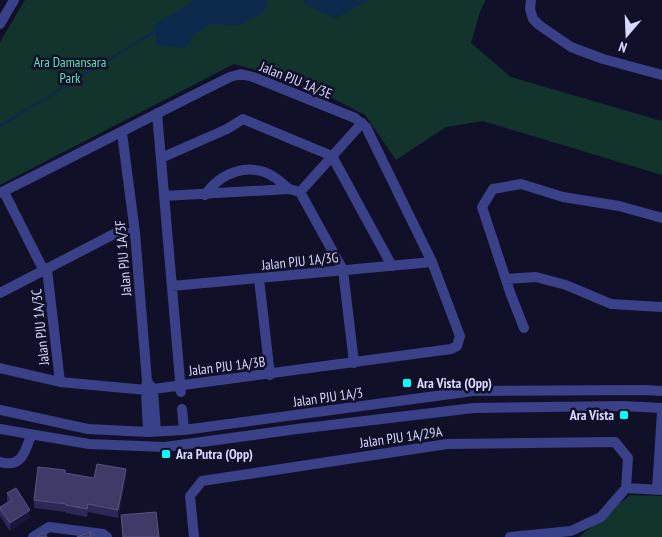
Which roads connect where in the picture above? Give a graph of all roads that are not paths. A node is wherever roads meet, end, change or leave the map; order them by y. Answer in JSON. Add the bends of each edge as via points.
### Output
{"nodes":[{"id":1,"x":14,"y":0,"type":"edge"},
{"id":2,"x":531,"y":0,"type":"edge"},
{"id":3,"x":0,"y":24,"type":"edge"},
{"id":4,"x":662,"y":75,"type":"edge"},
{"id":5,"x":156,"y":113,"type":"junction"},
{"id":6,"x":362,"y":123,"type":"junction"},
{"id":7,"x":122,"y":132,"type":"junction"},
{"id":8,"x":332,"y":156,"type":"junction"},
{"id":9,"x":160,"y":158,"type":"junction"},
{"id":10,"x":294,"y":190,"type":"junction"},
{"id":11,"x":2,"y":192,"type":"edge"},
{"id":12,"x":204,"y":195,"type":"junction"},
{"id":13,"x":164,"y":196,"type":"junction"},
{"id":14,"x":662,"y":218,"type":"edge"},
{"id":15,"x":135,"y":233,"type":"junction"},
{"id":16,"x":432,"y":262,"type":"junction"},
{"id":17,"x":392,"y":266,"type":"junction"},
{"id":18,"x":46,"y":270,"type":"junction"},
{"id":19,"x":343,"y":270,"type":"junction"},
{"id":20,"x":259,"y":279,"type":"junction"},
{"id":21,"x":506,"y":279,"type":"junction"},
{"id":22,"x":172,"y":286,"type":"junction"},
{"id":23,"x":0,"y":293,"type":"edge"},
{"id":24,"x":662,"y":307,"type":"edge"},
{"id":25,"x":524,"y":328,"type":"dead end"},
{"id":26,"x":354,"y":363,"type":"junction"},
{"id":27,"x":0,"y":368,"type":"edge"},
{"id":28,"x":270,"y":374,"type":"junction"},
{"id":29,"x":60,"y":382,"type":"junction"},
{"id":30,"x":149,"y":387,"type":"junction"},
{"id":31,"x":181,"y":389,"type":"junction"},
{"id":32,"x":662,"y":392,"type":"edge"},
{"id":33,"x":662,"y":408,"type":"edge"},
{"id":34,"x":182,"y":409,"type":"dead end"},
{"id":35,"x":0,"y":410,"type":"edge"},
{"id":36,"x":662,"y":412,"type":"edge"},
{"id":37,"x":0,"y":429,"type":"edge"},
{"id":38,"x":184,"y":430,"type":"junction"},
{"id":39,"x":152,"y":432,"type":"junction"},
{"id":40,"x":31,"y":435,"type":"junction"},
{"id":41,"x":0,"y":462,"type":"edge"},
{"id":42,"x":626,"y":488,"type":"junction"},
{"id":43,"x":660,"y":489,"type":"edge"},
{"id":44,"x":33,"y":537,"type":"edge"},
{"id":45,"x":107,"y":537,"type":"edge"},
{"id":46,"x":194,"y":537,"type":"edge"},
{"id":47,"x":516,"y":537,"type":"edge"}],
"edges":[{"from":1,"to":3,"type":"street"},
{"from":2,"to":4,"type":"street","via":[[533,19],[572,47]]},
{"from":5,"to":6,"type":"street","name":"Jalan PJU 1A/3E","via":[[241,74],[253,76]]},
{"from":5,"to":7,"type":"street","name":"Jalan PJU 1A/3E"},
{"from":5,"to":9,"type":"street"},
{"from":6,"to":8,"type":"street"},
{"from":6,"to":16,"type":"street"},
{"from":7,"to":11,"type":"street","name":"Jalan PJU 1A/3E"},
{"from":7,"to":15,"type":"street","name":"Jalan PJU 1A/3F"},
{"from":8,"to":9,"type":"street","via":[[243,119]]},
{"from":8,"to":10,"type":"street"},
{"from":8,"to":17,"type":"street"},
{"from":9,"to":13,"type":"street"},
{"from":10,"to":12,"type":"street"},
{"from":10,"to":12,"type":"street","via":[[273,176],[243,169],[218,179]]},
{"from":10,"to":19,"type":"street"},
{"from":11,"to":18,"type":"street"},
{"from":12,"to":13,"type":"street"},
{"from":13,"to":22,"type":"street"},
{"from":14,"to":21,"type":"street","via":[[619,206],[563,197],[521,184],[493,189],[482,206]]},
{"from":15,"to":18,"type":"street","via":[[116,233]]},
{"from":15,"to":30,"type":"street","name":"Jalan PJU 1A/3F"},
{"from":16,"to":17,"type":"street","name":"Jalan PJU 1A/3G"},
{"from":16,"to":26,"type":"street","name":"Jalan PJU 1A/3B","via":[[460,336],[457,346]]},
{"from":17,"to":19,"type":"street","name":"Jalan PJU 1A/3G"},
{"from":18,"to":23,"type":"street"},
{"from":18,"to":29,"type":"street","name":"Jalan PJU 1A/3C"},
{"from":19,"to":20,"type":"street","name":"Jalan PJU 1A/3G"},
{"from":19,"to":26,"type":"street"},
{"from":20,"to":22,"type":"street","name":"Jalan PJU 1A/3G"},
{"from":20,"to":28,"type":"street"},
{"from":21,"to":24,"type":"street","via":[[536,277],[566,285],[611,304]]},
{"from":21,"to":25,"type":"street"},
{"from":22,"to":31,"type":"street"},
{"from":26,"to":28,"type":"street","name":"Jalan PJU 1A/3B"},
{"from":27,"to":29,"type":"street","name":"Jalan PJU 1A/3B"},
{"from":28,"to":31,"type":"street","name":"Jalan PJU 1A/3B"},
{"from":29,"to":30,"type":"street","name":"Jalan PJU 1A/3B"},
{"from":30,"to":31,"type":"street","name":"Jalan PJU 1A/3B"},
{"from":30,"to":39,"type":"street","name":"Jalan PJU 1A/3F"},
{"from":32,"to":38,"type":"street","name":"Jalan PJU 1A/3","via":[[473,392]]},
{"from":33,"to":40,"type":"street","name":"Jalan PJU 1A/3","via":[[474,408],[165,446],[89,444]]},
{"from":34,"to":38,"type":"street"},
{"from":35,"to":39,"type":"street","name":"Jalan PJU 1A/3","via":[[88,429]]},
{"from":36,"to":43,"type":"street"},
{"from":37,"to":40,"type":"street","name":"Jalan PJU 1A/3"},
{"from":38,"to":39,"type":"street","name":"Jalan PJU 1A/3"},
{"from":40,"to":41,"type":"street","via":[[16,463]]},
{"from":42,"to":43,"type":"street"},
{"from":42,"to":46,"type":"street","name":"Jalan PJU 1A/29A","via":[[628,458],[615,442],[446,444],[202,481],[190,496]]},
{"from":42,"to":47,"type":"street","via":[[601,517],[571,531]]},
{"from":44,"to":45,"type":"street","via":[[49,527]]}]}
